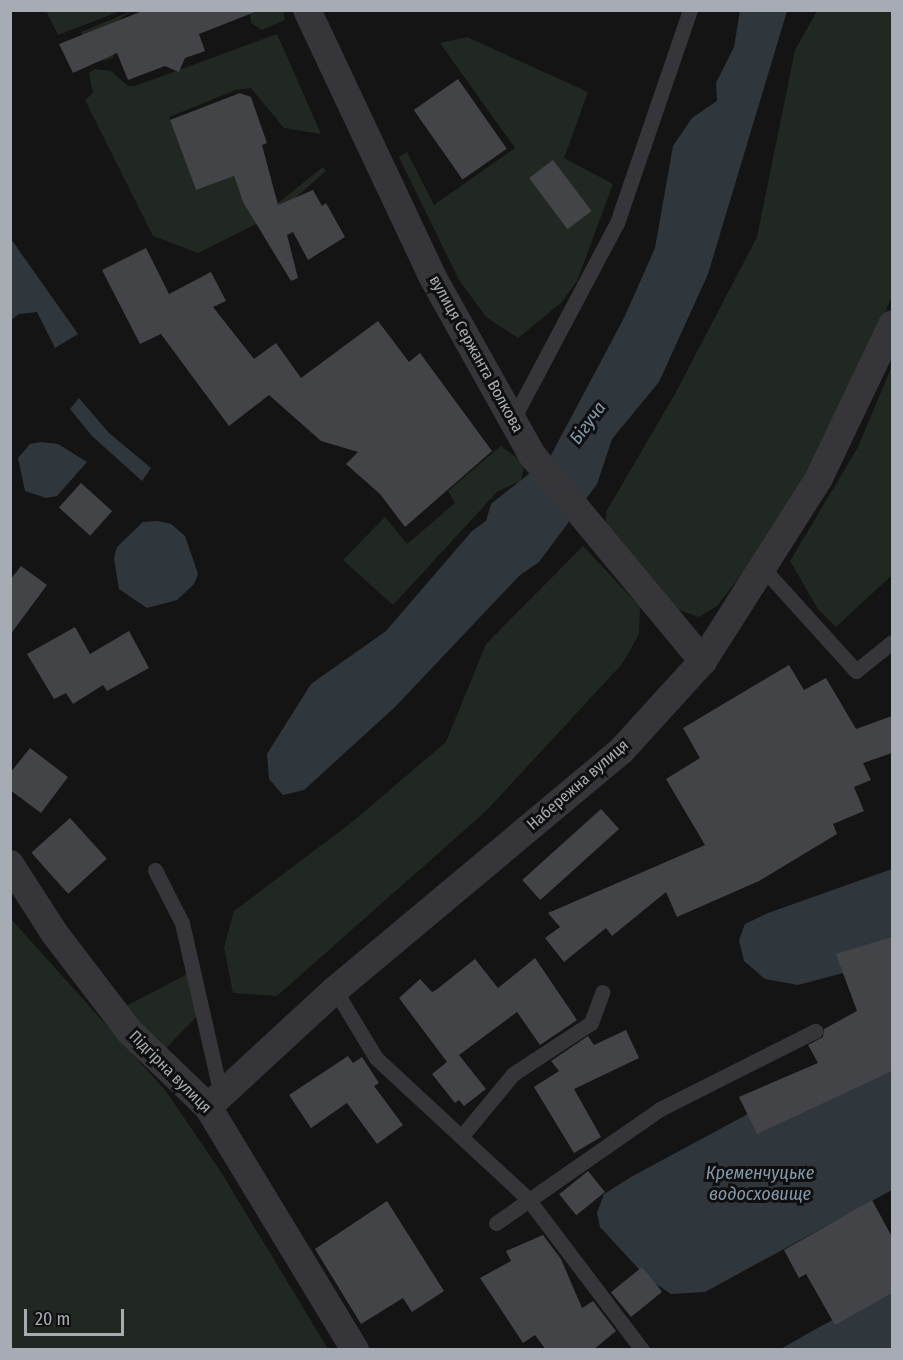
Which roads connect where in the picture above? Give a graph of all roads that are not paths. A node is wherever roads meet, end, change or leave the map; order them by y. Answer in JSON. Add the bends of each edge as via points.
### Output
{"nodes":[{"id":1,"x":307,"y":10,"type":"edge"},
{"id":2,"x":690,"y":10,"type":"edge"},
{"id":3,"x":892,"y":325,"type":"edge"},
{"id":4,"x":512,"y":421,"type":"junction"},
{"id":5,"x":762,"y":567,"type":"junction"},
{"id":6,"x":892,"y":642,"type":"edge"},
{"id":7,"x":702,"y":661,"type":"junction"},
{"id":8,"x":10,"y":864,"type":"edge"},
{"id":9,"x":155,"y":870,"type":"dead end"},
{"id":10,"x":335,"y":990,"type":"junction"},
{"id":11,"x":602,"y":992,"type":"dead end"},
{"id":12,"x":815,"y":1031,"type":"dead end"},
{"id":13,"x":215,"y":1100,"type":"junction"},
{"id":14,"x":461,"y":1137,"type":"junction"},
{"id":15,"x":528,"y":1199,"type":"junction"},
{"id":16,"x":496,"y":1223,"type":"dead end"},
{"id":17,"x":355,"y":1350,"type":"edge"},
{"id":18,"x":642,"y":1350,"type":"edge"}],
"edges":[{"from":1,"to":4,"type":"street","name":"вулиця Сержанта Волкова","via":[[432,276]]},
{"from":2,"to":4,"type":"lane","via":[[616,224]]},
{"from":3,"to":5,"type":"street","name":"Набережна вулиця","via":[[819,478]]},
{"from":4,"to":7,"type":"street","name":"вулиця Сержанта Волкова","via":[[532,455]]},
{"from":5,"to":6,"type":"lane","via":[[856,671]]},
{"from":5,"to":7,"type":"street","name":"Набережна вулиця"},
{"from":7,"to":10,"type":"street","name":"Набережна вулиця","via":[[621,751]]},
{"from":8,"to":13,"type":"street","name":"Підгірна вулиця","via":[[55,934],[130,1032]]},
{"from":9,"to":13,"type":"lane","via":[[182,922]]},
{"from":10,"to":13,"type":"street","name":"Набережна вулиця"},
{"from":10,"to":14,"type":"lane","via":[[376,1058]]},
{"from":11,"to":14,"type":"lane","via":[[591,1023],[513,1074]]},
{"from":12,"to":15,"type":"lane","via":[[660,1109]]},
{"from":13,"to":17,"type":"street","name":"Підгірна вулиця"},
{"from":14,"to":15,"type":"lane"},
{"from":15,"to":16,"type":"lane"},
{"from":15,"to":18,"type":"lane"}]}
